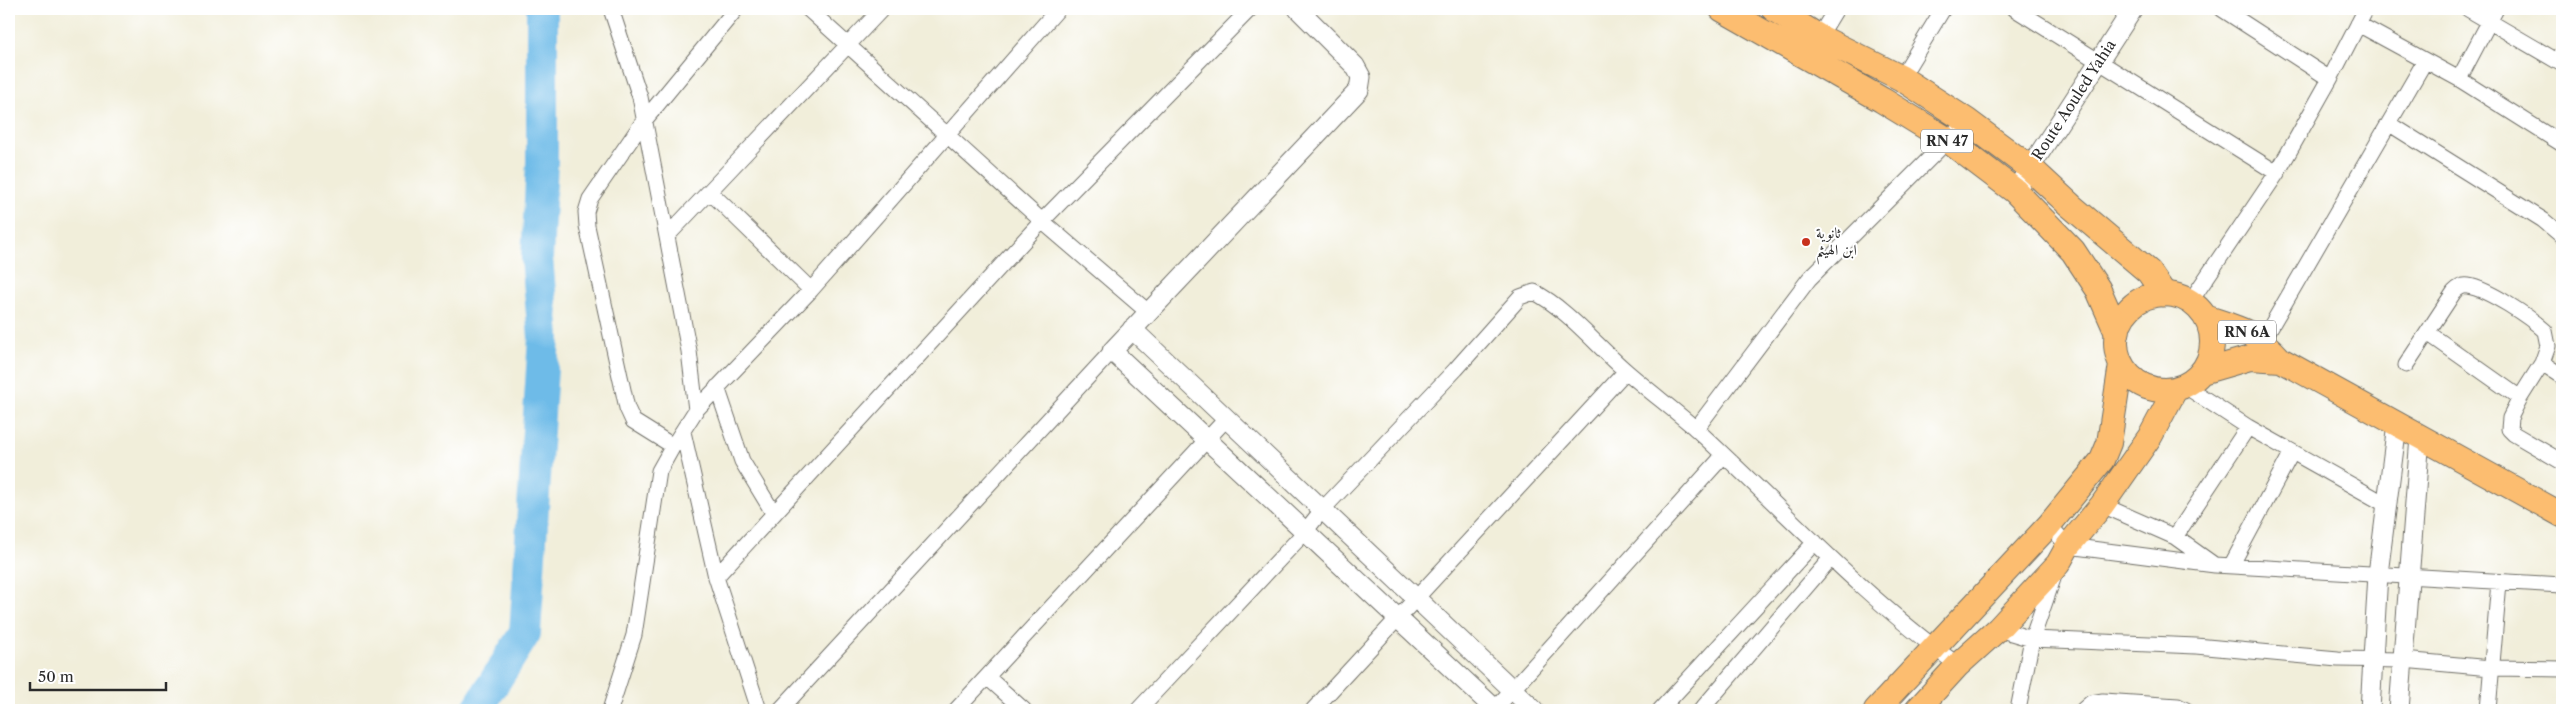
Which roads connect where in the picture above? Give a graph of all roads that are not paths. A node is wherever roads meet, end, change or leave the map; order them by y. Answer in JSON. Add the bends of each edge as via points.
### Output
{"nodes":[{"id":1,"x":611,"y":9,"type":"edge"},
{"id":2,"x":736,"y":9,"type":"edge"},
{"id":3,"x":808,"y":9,"type":"edge"},
{"id":4,"x":882,"y":9,"type":"edge"},
{"id":5,"x":1058,"y":9,"type":"edge"},
{"id":6,"x":1250,"y":9,"type":"edge"},
{"id":7,"x":1298,"y":9,"type":"edge"},
{"id":8,"x":1722,"y":9,"type":"edge"},
{"id":9,"x":1774,"y":9,"type":"edge"},
{"id":10,"x":1836,"y":9,"type":"edge"},
{"id":11,"x":1943,"y":9,"type":"edge"},
{"id":12,"x":2016,"y":9,"type":"edge"},
{"id":13,"x":2133,"y":9,"type":"edge"},
{"id":14,"x":2222,"y":9,"type":"edge"},
{"id":15,"x":2366,"y":9,"type":"edge"},
{"id":16,"x":2468,"y":9,"type":"edge"},
{"id":17,"x":2492,"y":15,"type":"edge"},
{"id":18,"x":2358,"y":24,"type":"junction"},
{"id":19,"x":1819,"y":37,"type":"junction"},
{"id":20,"x":848,"y":45,"type":"junction"},
{"id":21,"x":2098,"y":61,"type":"junction"},
{"id":22,"x":2425,"y":61,"type":"junction"},
{"id":23,"x":2562,"y":64,"type":"edge"},
{"id":24,"x":1901,"y":78,"type":"junction"},
{"id":25,"x":2330,"y":79,"type":"junction"},
{"id":26,"x":2459,"y":79,"type":"junction"},
{"id":27,"x":1967,"y":121,"type":"junction"},
{"id":28,"x":643,"y":122,"type":"junction"},
{"id":29,"x":2390,"y":124,"type":"junction"},
{"id":30,"x":947,"y":136,"type":"junction"},
{"id":31,"x":1949,"y":141,"type":"junction"},
{"id":32,"x":2562,"y":144,"type":"edge"},
{"id":33,"x":2030,"y":168,"type":"junction"},
{"id":34,"x":2277,"y":173,"type":"junction"},
{"id":35,"x":2015,"y":191,"type":"junction"},
{"id":36,"x":710,"y":192,"type":"junction"},
{"id":37,"x":1042,"y":221,"type":"junction"},
{"id":38,"x":667,"y":236,"type":"junction"},
{"id":39,"x":2562,"y":236,"type":"edge"},
{"id":40,"x":811,"y":290,"type":"junction"},
{"id":41,"x":2164,"y":294,"type":"junction"},
{"id":42,"x":2198,"y":309,"type":"junction"},
{"id":43,"x":1148,"y":312,"type":"junction"},
{"id":44,"x":1132,"y":329,"type":"junction"},
{"id":45,"x":2117,"y":332,"type":"junction"},
{"id":46,"x":2428,"y":332,"type":"junction"},
{"id":47,"x":2263,"y":340,"type":"junction"},
{"id":48,"x":1112,"y":351,"type":"junction"},
{"id":49,"x":2281,"y":360,"type":"junction"},
{"id":50,"x":2542,"y":363,"type":"junction"},
{"id":51,"x":2121,"y":364,"type":"junction"},
{"id":52,"x":2406,"y":365,"type":"dead end"},
{"id":53,"x":1626,"y":371,"type":"junction"},
{"id":54,"x":2562,"y":376,"type":"edge"},
{"id":55,"x":2187,"y":383,"type":"junction"},
{"id":56,"x":718,"y":388,"type":"junction"},
{"id":57,"x":2520,"y":398,"type":"junction"},
{"id":58,"x":696,"y":410,"type":"junction"},
{"id":59,"x":1227,"y":418,"type":"junction"},
{"id":60,"x":2397,"y":424,"type":"junction"},
{"id":61,"x":2248,"y":427,"type":"junction"},
{"id":62,"x":1696,"y":429,"type":"junction"},
{"id":63,"x":683,"y":432,"type":"junction"},
{"id":64,"x":2420,"y":437,"type":"junction"},
{"id":65,"x":1208,"y":441,"type":"junction"},
{"id":66,"x":673,"y":446,"type":"junction"},
{"id":67,"x":2292,"y":452,"type":"junction"},
{"id":68,"x":1723,"y":456,"type":"junction"},
{"id":69,"x":2562,"y":462,"type":"edge"},
{"id":70,"x":2102,"y":505,"type":"junction"},
{"id":71,"x":2387,"y":505,"type":"junction"},
{"id":72,"x":1322,"y":510,"type":"junction"},
{"id":73,"x":774,"y":514,"type":"junction"},
{"id":74,"x":2562,"y":515,"type":"edge"},
{"id":75,"x":2049,"y":525,"type":"junction"},
{"id":76,"x":1304,"y":533,"type":"junction"},
{"id":77,"x":2175,"y":537,"type":"junction"},
{"id":78,"x":1815,"y":542,"type":"junction"},
{"id":79,"x":2063,"y":555,"type":"junction"},
{"id":80,"x":1831,"y":558,"type":"junction"},
{"id":81,"x":2215,"y":565,"type":"junction"},
{"id":82,"x":2232,"y":566,"type":"junction"},
{"id":83,"x":2378,"y":574,"type":"junction"},
{"id":84,"x":2408,"y":576,"type":"junction"},
{"id":85,"x":716,"y":577,"type":"junction"},
{"id":86,"x":2499,"y":582,"type":"junction"},
{"id":87,"x":2562,"y":585,"type":"edge"},
{"id":88,"x":1415,"y":598,"type":"junction"},
{"id":89,"x":1756,"y":605,"type":"junction"},
{"id":90,"x":1396,"y":618,"type":"junction"},
{"id":91,"x":1778,"y":621,"type":"junction"},
{"id":92,"x":1998,"y":629,"type":"junction"},
{"id":93,"x":2032,"y":639,"type":"junction"},
{"id":94,"x":1933,"y":647,"type":"junction"},
{"id":95,"x":2373,"y":659,"type":"junction"},
{"id":96,"x":2403,"y":660,"type":"junction"},
{"id":97,"x":1958,"y":665,"type":"junction"},
{"id":98,"x":2491,"y":668,"type":"junction"},
{"id":99,"x":2562,"y":669,"type":"edge"},
{"id":100,"x":987,"y":677,"type":"junction"},
{"id":101,"x":1513,"y":690,"type":"junction"},
{"id":102,"x":610,"y":710,"type":"edge"},
{"id":103,"x":759,"y":710,"type":"edge"},
{"id":104,"x":780,"y":710,"type":"edge"},
{"id":105,"x":956,"y":710,"type":"edge"},
{"id":106,"x":1024,"y":710,"type":"edge"},
{"id":107,"x":1138,"y":710,"type":"edge"},
{"id":108,"x":1313,"y":710,"type":"edge"},
{"id":109,"x":1495,"y":710,"type":"edge"},
{"id":110,"x":1534,"y":710,"type":"edge"},
{"id":111,"x":1660,"y":710,"type":"edge"},
{"id":112,"x":1701,"y":710,"type":"edge"},
{"id":113,"x":1876,"y":710,"type":"edge"},
{"id":114,"x":1918,"y":710,"type":"edge"},
{"id":115,"x":2018,"y":710,"type":"edge"},
{"id":116,"x":2084,"y":710,"type":"edge"},
{"id":117,"x":2186,"y":710,"type":"edge"},
{"id":118,"x":2370,"y":710,"type":"edge"},
{"id":119,"x":2399,"y":710,"type":"edge"},
{"id":120,"x":2488,"y":710,"type":"edge"}],
"edges":[{"from":1,"to":28,"type":"street","via":[[640,97]]},
{"from":2,"to":28,"type":"street"},
{"from":3,"to":20,"type":"street"},
{"from":4,"to":20,"type":"street"},
{"from":5,"to":30,"type":"street"},
{"from":6,"to":37,"type":"street"},
{"from":7,"to":43,"type":"street","via":[[1355,66],[1361,77],[1359,90]]},
{"from":8,"to":31,"type":"highway","number":"RN 47"},
{"from":9,"to":19,"type":"highway","number":"RN 47"},
{"from":10,"to":19,"type":"street"},
{"from":11,"to":24,"type":"street"},
{"from":12,"to":21,"type":"street"},
{"from":13,"to":21,"type":"street","name":"Route Aouled Yahia"},
{"from":14,"to":25,"type":"street"},
{"from":15,"to":18,"type":"street"},
{"from":16,"to":17,"type":"street"},
{"from":17,"to":23,"type":"street"},
{"from":17,"to":26,"type":"street"},
{"from":18,"to":22,"type":"street"},
{"from":18,"to":25,"type":"street"},
{"from":19,"to":24,"type":"highway","number":"RN 47"},
{"from":20,"to":30,"type":"street"},
{"from":20,"to":36,"type":"street"},
{"from":21,"to":33,"type":"street","name":"Route Aouled Yahia"},
{"from":21,"to":34,"type":"street"},
{"from":22,"to":26,"type":"street"},
{"from":22,"to":29,"type":"street"},
{"from":24,"to":27,"type":"highway","number":"RN 47"},
{"from":25,"to":34,"type":"street"},
{"from":26,"to":32,"type":"street"},
{"from":27,"to":31,"type":"street"},
{"from":27,"to":33,"type":"highway","number":"RN 47"},
{"from":28,"to":38,"type":"street"},
{"from":28,"to":66,"type":"street","via":[[590,199],[586,212],[587,226],[627,408],[633,421]]},
{"from":29,"to":39,"type":"street","via":[[2543,220]]},
{"from":29,"to":47,"type":"street"},
{"from":30,"to":37,"type":"street"},
{"from":30,"to":40,"type":"street"},
{"from":31,"to":35,"type":"highway","number":"RN 47"},
{"from":31,"to":62,"type":"street","via":[[1809,279]]},
{"from":33,"to":35,"type":"street","name":"Route Aouled Yahia"},
{"from":33,"to":41,"type":"highway","number":"RN 47","via":[[2149,272]]},
{"from":34,"to":42,"type":"street"},
{"from":35,"to":45,"type":"highway","number":"RN 47","via":[[2073,252],[2098,288]]},
{"from":36,"to":38,"type":"street"},
{"from":36,"to":40,"type":"street"},
{"from":37,"to":43,"type":"street"},
{"from":37,"to":73,"type":"street"},
{"from":38,"to":58,"type":"street","via":[[689,352]]},
{"from":40,"to":56,"type":"street"},
{"from":41,"to":42,"type":"main road"},
{"from":41,"to":45,"type":"main road","via":[[2148,297],[2134,305],[2123,317]]},
{"from":42,"to":47,"type":"main road","number":"RN 6A"},
{"from":42,"to":55,"type":"main road","via":[[2211,330],[2212,345],[2209,359]]},
{"from":43,"to":44,"type":"street"},
{"from":44,"to":48,"type":"street"},
{"from":44,"to":59,"type":"street"},
{"from":45,"to":51,"type":"main road"},
{"from":46,"to":50,"type":"street","via":[[2454,292],[2461,286],[2467,286],[2480,290],[2545,331],[2548,346]]},
{"from":46,"to":52,"type":"street"},
{"from":46,"to":57,"type":"street"},
{"from":47,"to":49,"type":"main road","number":"RN 6A"},
{"from":48,"to":65,"type":"street"},
{"from":48,"to":104,"type":"street"},
{"from":49,"to":55,"type":"main road","number":"RN 6A","via":[[2250,358]]},
{"from":49,"to":60,"type":"main road"},
{"from":50,"to":54,"type":"street"},
{"from":50,"to":57,"type":"street"},
{"from":51,"to":55,"type":"main road","via":[[2137,382],[2148,388]]},
{"from":51,"to":75,"type":"main road","via":[[2112,428],[2102,460]]},
{"from":53,"to":62,"type":"street"},
{"from":53,"to":72,"type":"street","via":[[1547,300],[1534,292],[1527,293]]},
{"from":53,"to":88,"type":"street"},
{"from":55,"to":61,"type":"street"},
{"from":55,"to":70,"type":"main road"},
{"from":56,"to":58,"type":"street"},
{"from":56,"to":73,"type":"street","via":[[742,462]]},
{"from":57,"to":69,"type":"street","via":[[2510,418],[2509,429]]},
{"from":58,"to":63,"type":"street"},
{"from":59,"to":65,"type":"street"},
{"from":59,"to":72,"type":"street"},
{"from":60,"to":64,"type":"main road"},
{"from":60,"to":71,"type":"street"},
{"from":61,"to":67,"type":"street"},
{"from":61,"to":77,"type":"street"},
{"from":62,"to":68,"type":"street"},
{"from":63,"to":66,"type":"street"},
{"from":63,"to":85,"type":"street"},
{"from":64,"to":74,"type":"main road"},
{"from":64,"to":84,"type":"street"},
{"from":65,"to":76,"type":"street"},
{"from":65,"to":100,"type":"street"},
{"from":66,"to":102,"type":"street","via":[[659,471],[634,635]]},
{"from":67,"to":71,"type":"street"},
{"from":67,"to":82,"type":"street"},
{"from":68,"to":78,"type":"street"},
{"from":68,"to":101,"type":"street"},
{"from":70,"to":77,"type":"street"},
{"from":70,"to":79,"type":"main road"},
{"from":71,"to":83,"type":"street"},
{"from":72,"to":76,"type":"street"},
{"from":72,"to":88,"type":"street"},
{"from":73,"to":85,"type":"street"},
{"from":75,"to":79,"type":"street"},
{"from":75,"to":94,"type":"main road"},
{"from":76,"to":90,"type":"street"},
{"from":76,"to":107,"type":"street"},
{"from":77,"to":81,"type":"street"},
{"from":78,"to":80,"type":"street"},
{"from":78,"to":89,"type":"street"},
{"from":79,"to":81,"type":"street"},
{"from":79,"to":92,"type":"main road"},
{"from":79,"to":93,"type":"street"},
{"from":80,"to":91,"type":"street"},
{"from":80,"to":94,"type":"street"},
{"from":81,"to":82,"type":"street"},
{"from":82,"to":83,"type":"street"},
{"from":83,"to":84,"type":"street"},
{"from":83,"to":95,"type":"street"},
{"from":84,"to":86,"type":"street"},
{"from":84,"to":96,"type":"street"},
{"from":85,"to":103,"type":"street"},
{"from":86,"to":87,"type":"street"},
{"from":86,"to":98,"type":"street"},
{"from":88,"to":90,"type":"street"},
{"from":88,"to":101,"type":"street"},
{"from":89,"to":91,"type":"street"},
{"from":89,"to":111,"type":"street"},
{"from":90,"to":108,"type":"street"},
{"from":90,"to":109,"type":"street"},
{"from":91,"to":112,"type":"street"},
{"from":92,"to":93,"type":"street"},
{"from":92,"to":97,"type":"main road"},
{"from":93,"to":95,"type":"street","via":[[2196,646],[2338,659]]},
{"from":93,"to":115,"type":"street"},
{"from":94,"to":97,"type":"street"},
{"from":94,"to":113,"type":"main road"},
{"from":95,"to":96,"type":"street"},
{"from":95,"to":118,"type":"street"},
{"from":96,"to":98,"type":"street"},
{"from":96,"to":119,"type":"street"},
{"from":97,"to":114,"type":"main road"},
{"from":98,"to":99,"type":"street"},
{"from":98,"to":120,"type":"street"},
{"from":100,"to":105,"type":"street"},
{"from":100,"to":106,"type":"street"},
{"from":101,"to":109,"type":"street"},
{"from":101,"to":110,"type":"street"},
{"from":116,"to":117,"type":"street","via":[[2091,703],[2103,701],[2178,706]]}]}
